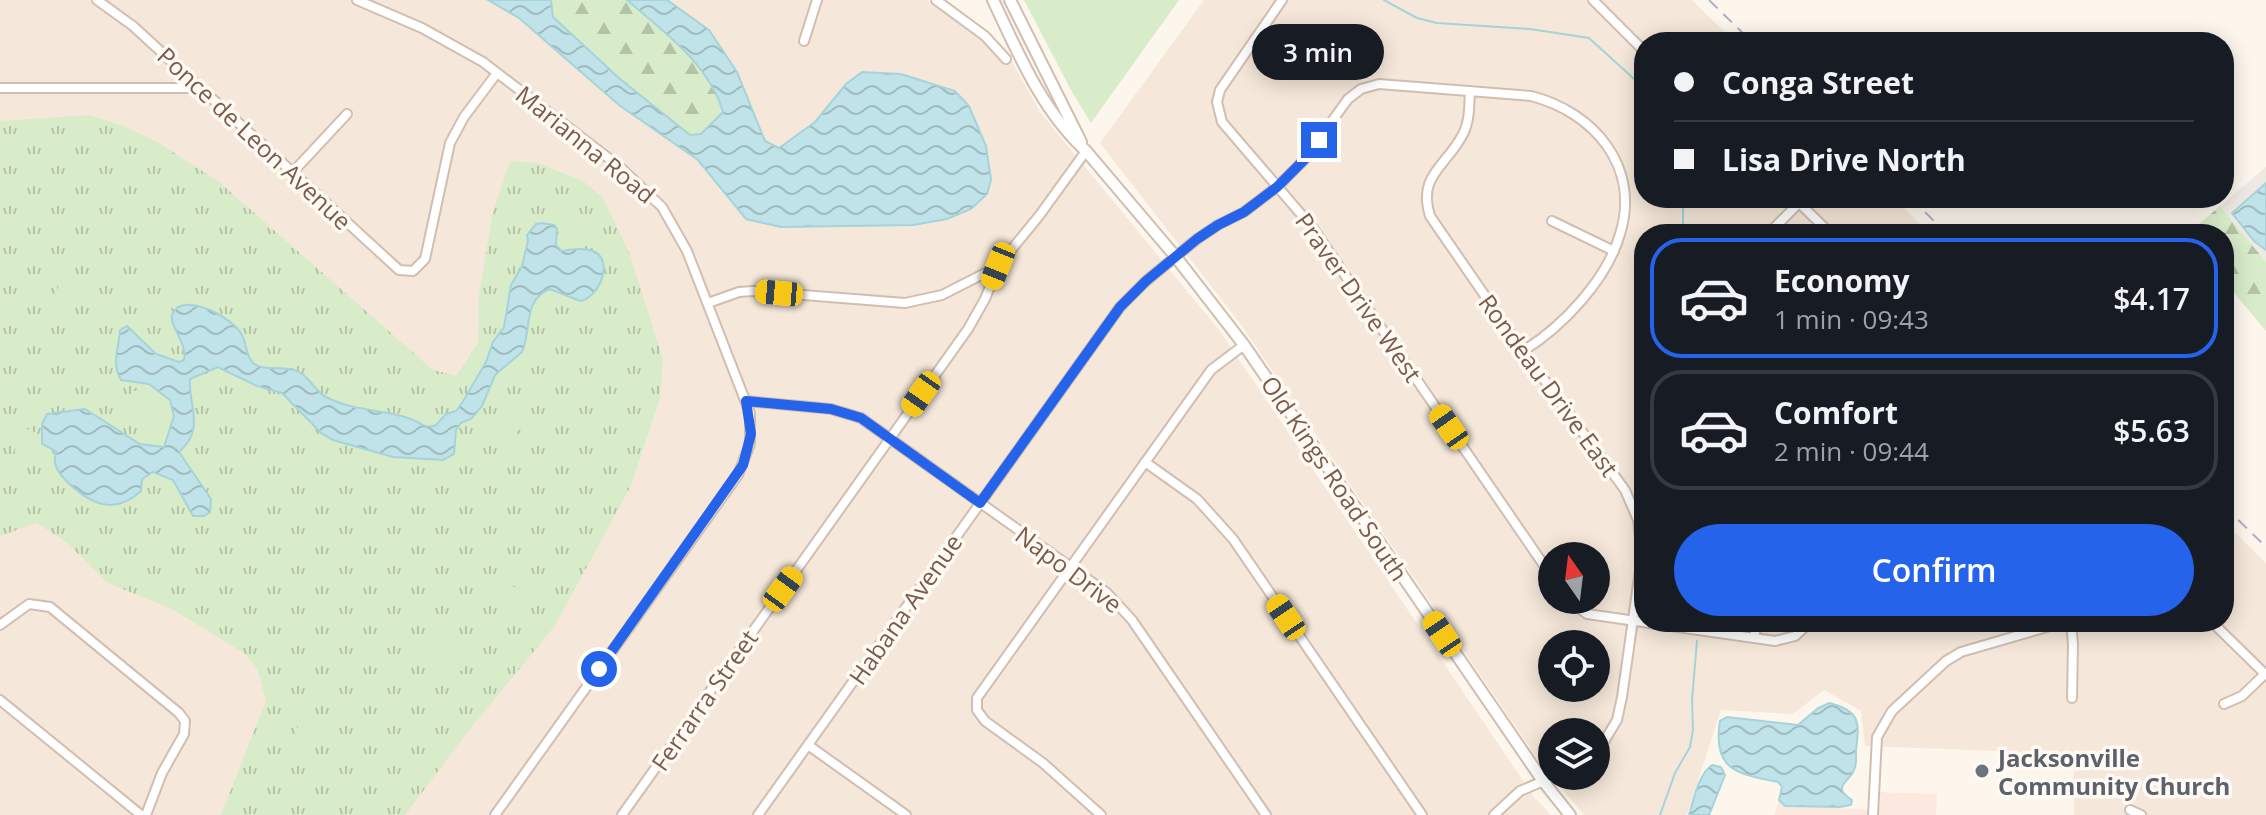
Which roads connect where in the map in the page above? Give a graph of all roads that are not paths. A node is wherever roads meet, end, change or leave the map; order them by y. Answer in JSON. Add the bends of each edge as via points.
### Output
{"nodes":[{"id":1,"x":97,"y":0,"type":"edge"},
{"id":2,"x":357,"y":0,"type":"edge"},
{"id":3,"x":817,"y":0,"type":"edge"},
{"id":4,"x":936,"y":0,"type":"edge"},
{"id":5,"x":993,"y":0,"type":"edge"},
{"id":6,"x":1010,"y":0,"type":"edge"},
{"id":7,"x":1282,"y":0,"type":"edge"},
{"id":8,"x":1593,"y":0,"type":"edge"},
{"id":9,"x":804,"y":41,"type":"dead end"},
{"id":10,"x":1634,"y":41,"type":"edge"},
{"id":11,"x":1006,"y":59,"type":"dead end"},
{"id":12,"x":497,"y":73,"type":"junction"},
{"id":13,"x":0,"y":88,"type":"edge"},
{"id":14,"x":200,"y":88,"type":"junction"},
{"id":15,"x":1470,"y":91,"type":"junction"},
{"id":16,"x":347,"y":114,"type":"dead end"},
{"id":17,"x":1086,"y":151,"type":"junction"},
{"id":18,"x":293,"y":172,"type":"junction"},
{"id":19,"x":1277,"y":187,"type":"junction"},
{"id":20,"x":1790,"y":208,"type":"edge"},
{"id":21,"x":1805,"y":208,"type":"edge"},
{"id":22,"x":1552,"y":221,"type":"dead end"},
{"id":23,"x":1777,"y":224,"type":"edge"},
{"id":24,"x":1821,"y":224,"type":"edge"},
{"id":25,"x":1614,"y":251,"type":"junction"},
{"id":26,"x":1175,"y":256,"type":"junction"},
{"id":27,"x":998,"y":266,"type":"junction"},
{"id":28,"x":708,"y":303,"type":"junction"},
{"id":29,"x":1244,"y":345,"type":"junction"},
{"id":30,"x":1523,"y":351,"type":"junction"},
{"id":31,"x":746,"y":401,"type":"junction"},
{"id":32,"x":890,"y":438,"type":"junction"},
{"id":33,"x":1145,"y":462,"type":"junction"},
{"id":34,"x":980,"y":503,"type":"junction"},
{"id":35,"x":1634,"y":510,"type":"edge"},
{"id":36,"x":1538,"y":557,"type":"edge"},
{"id":37,"x":1070,"y":568,"type":"junction"},
{"id":38,"x":1634,"y":608,"type":"edge"},
{"id":39,"x":1587,"y":614,"type":"edge"},
{"id":40,"x":1632,"y":621,"type":"junction"},
{"id":41,"x":0,"y":625,"type":"edge"},
{"id":42,"x":1711,"y":632,"type":"edge"},
{"id":43,"x":1755,"y":632,"type":"edge"},
{"id":44,"x":1799,"y":632,"type":"edge"},
{"id":45,"x":2030,"y":632,"type":"edge"},
{"id":46,"x":2072,"y":632,"type":"edge"},
{"id":47,"x":2222,"y":632,"type":"edge"},
{"id":48,"x":1754,"y":638,"type":"junction"},
{"id":49,"x":2266,"y":675,"type":"edge"},
{"id":50,"x":2072,"y":698,"type":"dead end"},
{"id":51,"x":0,"y":700,"type":"edge"},
{"id":52,"x":2224,"y":704,"type":"dead end"},
{"id":53,"x":1610,"y":732,"type":"edge"},
{"id":54,"x":808,"y":745,"type":"junction"},
{"id":55,"x":1538,"y":774,"type":"edge"},
{"id":56,"x":1538,"y":783,"type":"edge"},
{"id":57,"x":1550,"y":790,"type":"edge"},
{"id":58,"x":2130,"y":810,"type":"dead end"},
{"id":59,"x":143,"y":815,"type":"edge"},
{"id":60,"x":495,"y":815,"type":"edge"},
{"id":61,"x":622,"y":815,"type":"edge"},
{"id":62,"x":758,"y":815,"type":"edge"},
{"id":63,"x":906,"y":815,"type":"edge"},
{"id":64,"x":1101,"y":815,"type":"edge"},
{"id":65,"x":1266,"y":815,"type":"edge"},
{"id":66,"x":1422,"y":815,"type":"edge"},
{"id":67,"x":1494,"y":815,"type":"edge"},
{"id":68,"x":1570,"y":815,"type":"edge"},
{"id":69,"x":1873,"y":815,"type":"edge"},
{"id":70,"x":2141,"y":815,"type":"edge"}],
"edges":[{"from":1,"to":14,"type":"street","name":"Ponce de Leon Avenue"},
{"from":2,"to":12,"type":"street","name":"Marianna Road","via":[[444,39]]},
{"from":3,"to":9,"type":"street"},
{"from":4,"to":11,"type":"street","via":[[985,36]]},
{"from":5,"to":17,"type":"street","name":"Old Kings Road South","via":[[1047,104]]},
{"from":6,"to":17,"type":"street","name":"Old Kings Road South"},
{"from":7,"to":19,"type":"street","name":"Praver Drive West","via":[[1226,79],[1217,102],[1222,122]]},
{"from":8,"to":10,"type":"street"},
{"from":12,"to":18,"type":"street","name":"Ponce de Leon Avenue","via":[[450,143],[425,259],[413,271],[399,270]]},
{"from":12,"to":28,"type":"street","name":"Marianna Road","via":[[653,196],[675,227]]},
{"from":13,"to":14,"type":"street"},
{"from":14,"to":18,"type":"street","name":"Ponce de Leon Avenue"},
{"from":15,"to":19,"type":"street","name":"Habana Avenue","via":[[1379,84],[1361,89]]},
{"from":15,"to":25,"type":"street","via":[[1547,100],[1593,127],[1611,152],[1623,184],[1624,218]]},
{"from":15,"to":30,"type":"street","name":"Rondeau Drive East","via":[[1464,133],[1429,181],[1427,206]]},
{"from":16,"to":18,"type":"street"},
{"from":17,"to":26,"type":"street","name":"Old Kings Road South"},
{"from":17,"to":27,"type":"street","name":"Ferrarra Street"},
{"from":19,"to":26,"type":"street","name":"Habana Avenue"},
{"from":19,"to":36,"type":"street","name":"Praver Drive West","via":[[1312,227]]},
{"from":20,"to":23,"type":"street"},
{"from":21,"to":24,"type":"street"},
{"from":22,"to":25,"type":"street"},
{"from":25,"to":30,"type":"street","via":[[1561,323]]},
{"from":26,"to":29,"type":"street","name":"Old Kings Road South"},
{"from":26,"to":34,"type":"street","name":"Habana Avenue","via":[[1120,307]]},
{"from":27,"to":28,"type":"street","via":[[921,301],[753,291]]},
{"from":27,"to":32,"type":"street","name":"Ferrarra Street","via":[[968,329]]},
{"from":28,"to":31,"type":"street","name":"Marianna Road"},
{"from":29,"to":33,"type":"street","via":[[1211,370]]},
{"from":29,"to":55,"type":"street","name":"Old Kings Road South"},
{"from":30,"to":35,"type":"street","name":"Rondeau Drive East","via":[[1625,490]]},
{"from":31,"to":32,"type":"street","via":[[847,413]]},
{"from":31,"to":60,"type":"street","name":"Marianna Road","via":[[750,444],[738,475]]},
{"from":32,"to":34,"type":"street","name":"Napo Drive"},
{"from":32,"to":61,"type":"street","name":"Ferrarra Street"},
{"from":33,"to":37,"type":"street"},
{"from":33,"to":66,"type":"street","via":[[1197,499],[1233,539]]},
{"from":34,"to":37,"type":"street","name":"Napo Drive"},
{"from":34,"to":54,"type":"street","name":"Habana Avenue"},
{"from":37,"to":64,"type":"street","via":[[980,692],[977,710]]},
{"from":37,"to":65,"type":"street","name":"Napo Drive","via":[[1125,610]]},
{"from":38,"to":40,"type":"street","name":"Rondeau Drive East"},
{"from":39,"to":40,"type":"street"},
{"from":40,"to":53,"type":"street","name":"Rondeau Drive East","via":[[1617,720]]},
{"from":41,"to":59,"type":"street","via":[[29,604],[50,607],[179,713],[184,734]]},
{"from":42,"to":48,"type":"street"},
{"from":43,"to":48,"type":"street"},
{"from":44,"to":48,"type":"street","via":[[1780,641]]},
{"from":45,"to":69,"type":"street","via":[[1961,652],[1892,711],[1877,737]]},
{"from":46,"to":50,"type":"street"},
{"from":47,"to":49,"type":"street"},
{"from":49,"to":52,"type":"street"},
{"from":51,"to":59,"type":"street"},
{"from":54,"to":62,"type":"street","name":"Habana Avenue"},
{"from":54,"to":63,"type":"street"},
{"from":56,"to":67,"type":"street","via":[[1520,791]]},
{"from":57,"to":68,"type":"street","name":"Old Kings Road South"},
{"from":58,"to":70,"type":"street"}]}
